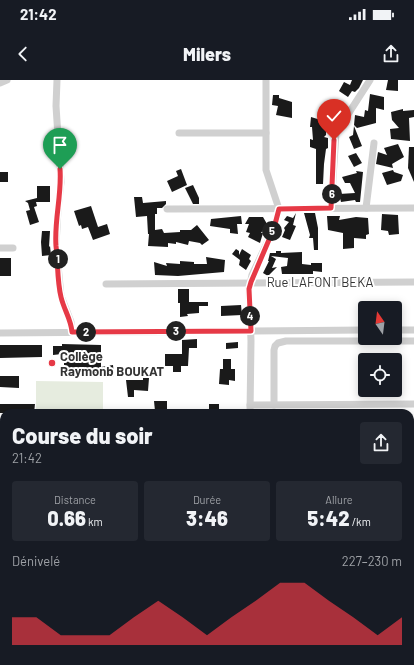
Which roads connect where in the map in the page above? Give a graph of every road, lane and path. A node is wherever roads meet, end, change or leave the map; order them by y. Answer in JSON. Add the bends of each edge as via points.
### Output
{"nodes":[{"id":1,"x":7,"y":80,"type":"edge"},
{"id":2,"x":57,"y":80,"type":"edge"},
{"id":3,"x":266,"y":80,"type":"edge"},
{"id":4,"x":370,"y":80,"type":"edge"},
{"id":5,"x":0,"y":83,"type":"edge"},
{"id":6,"x":179,"y":133,"type":"dead end"},
{"id":7,"x":266,"y":133,"type":"junction"},
{"id":8,"x":374,"y":143,"type":"dead end"},
{"id":9,"x":331,"y":208,"type":"junction"},
{"id":10,"x":366,"y":208,"type":"junction"},
{"id":11,"x":414,"y":208,"type":"edge"},
{"id":12,"x":168,"y":209,"type":"dead end"},
{"id":13,"x":279,"y":209,"type":"junction"},
{"id":14,"x":0,"y":248,"type":"edge"},
{"id":15,"x":13,"y":248,"type":"dead end"},
{"id":16,"x":251,"y":282,"type":"junction"},
{"id":17,"x":414,"y":282,"type":"edge"},
{"id":18,"x":106,"y":284,"type":"dead end"},
{"id":19,"x":358,"y":330,"type":"edge"},
{"id":20,"x":402,"y":330,"type":"edge"},
{"id":21,"x":414,"y":330,"type":"edge"},
{"id":22,"x":251,"y":331,"type":"junction"},
{"id":23,"x":72,"y":332,"type":"junction"},
{"id":24,"x":0,"y":333,"type":"edge"},
{"id":25,"x":414,"y":341,"type":"edge"},
{"id":26,"x":414,"y":404,"type":"edge"},
{"id":27,"x":250,"y":405,"type":"junction"},
{"id":28,"x":274,"y":405,"type":"junction"},
{"id":29,"x":250,"y":409,"type":"edge"}],
"edges":[{"from":1,"to":5,"type":"street"},
{"from":2,"to":23,"type":"street","via":[[56,106],[61,182],[56,245],[61,296]]},
{"from":3,"to":7,"type":"street"},
{"from":4,"to":9,"type":"street","via":[[336,133]]},
{"from":6,"to":7,"type":"street"},
{"from":7,"to":13,"type":"street","via":[[266,170]]},
{"from":8,"to":10,"type":"street"},
{"from":9,"to":10,"type":"street"},
{"from":9,"to":13,"type":"street"},
{"from":10,"to":11,"type":"street"},
{"from":12,"to":13,"type":"street"},
{"from":13,"to":16,"type":"street","via":[[274,228]]},
{"from":14,"to":15,"type":"street"},
{"from":16,"to":17,"type":"street","name":"Rue LAFONT BEKA"},
{"from":16,"to":18,"type":"street","name":"Rue LAFONT BEKA"},
{"from":16,"to":22,"type":"street"},
{"from":19,"to":22,"type":"street"},
{"from":20,"to":21,"type":"street"},
{"from":22,"to":23,"type":"street"},
{"from":22,"to":27,"type":"street"},
{"from":23,"to":24,"type":"street"},
{"from":25,"to":28,"type":"street","via":[[278,342],[274,350]]},
{"from":26,"to":28,"type":"street"},
{"from":27,"to":28,"type":"street"},
{"from":27,"to":29,"type":"street"}]}
